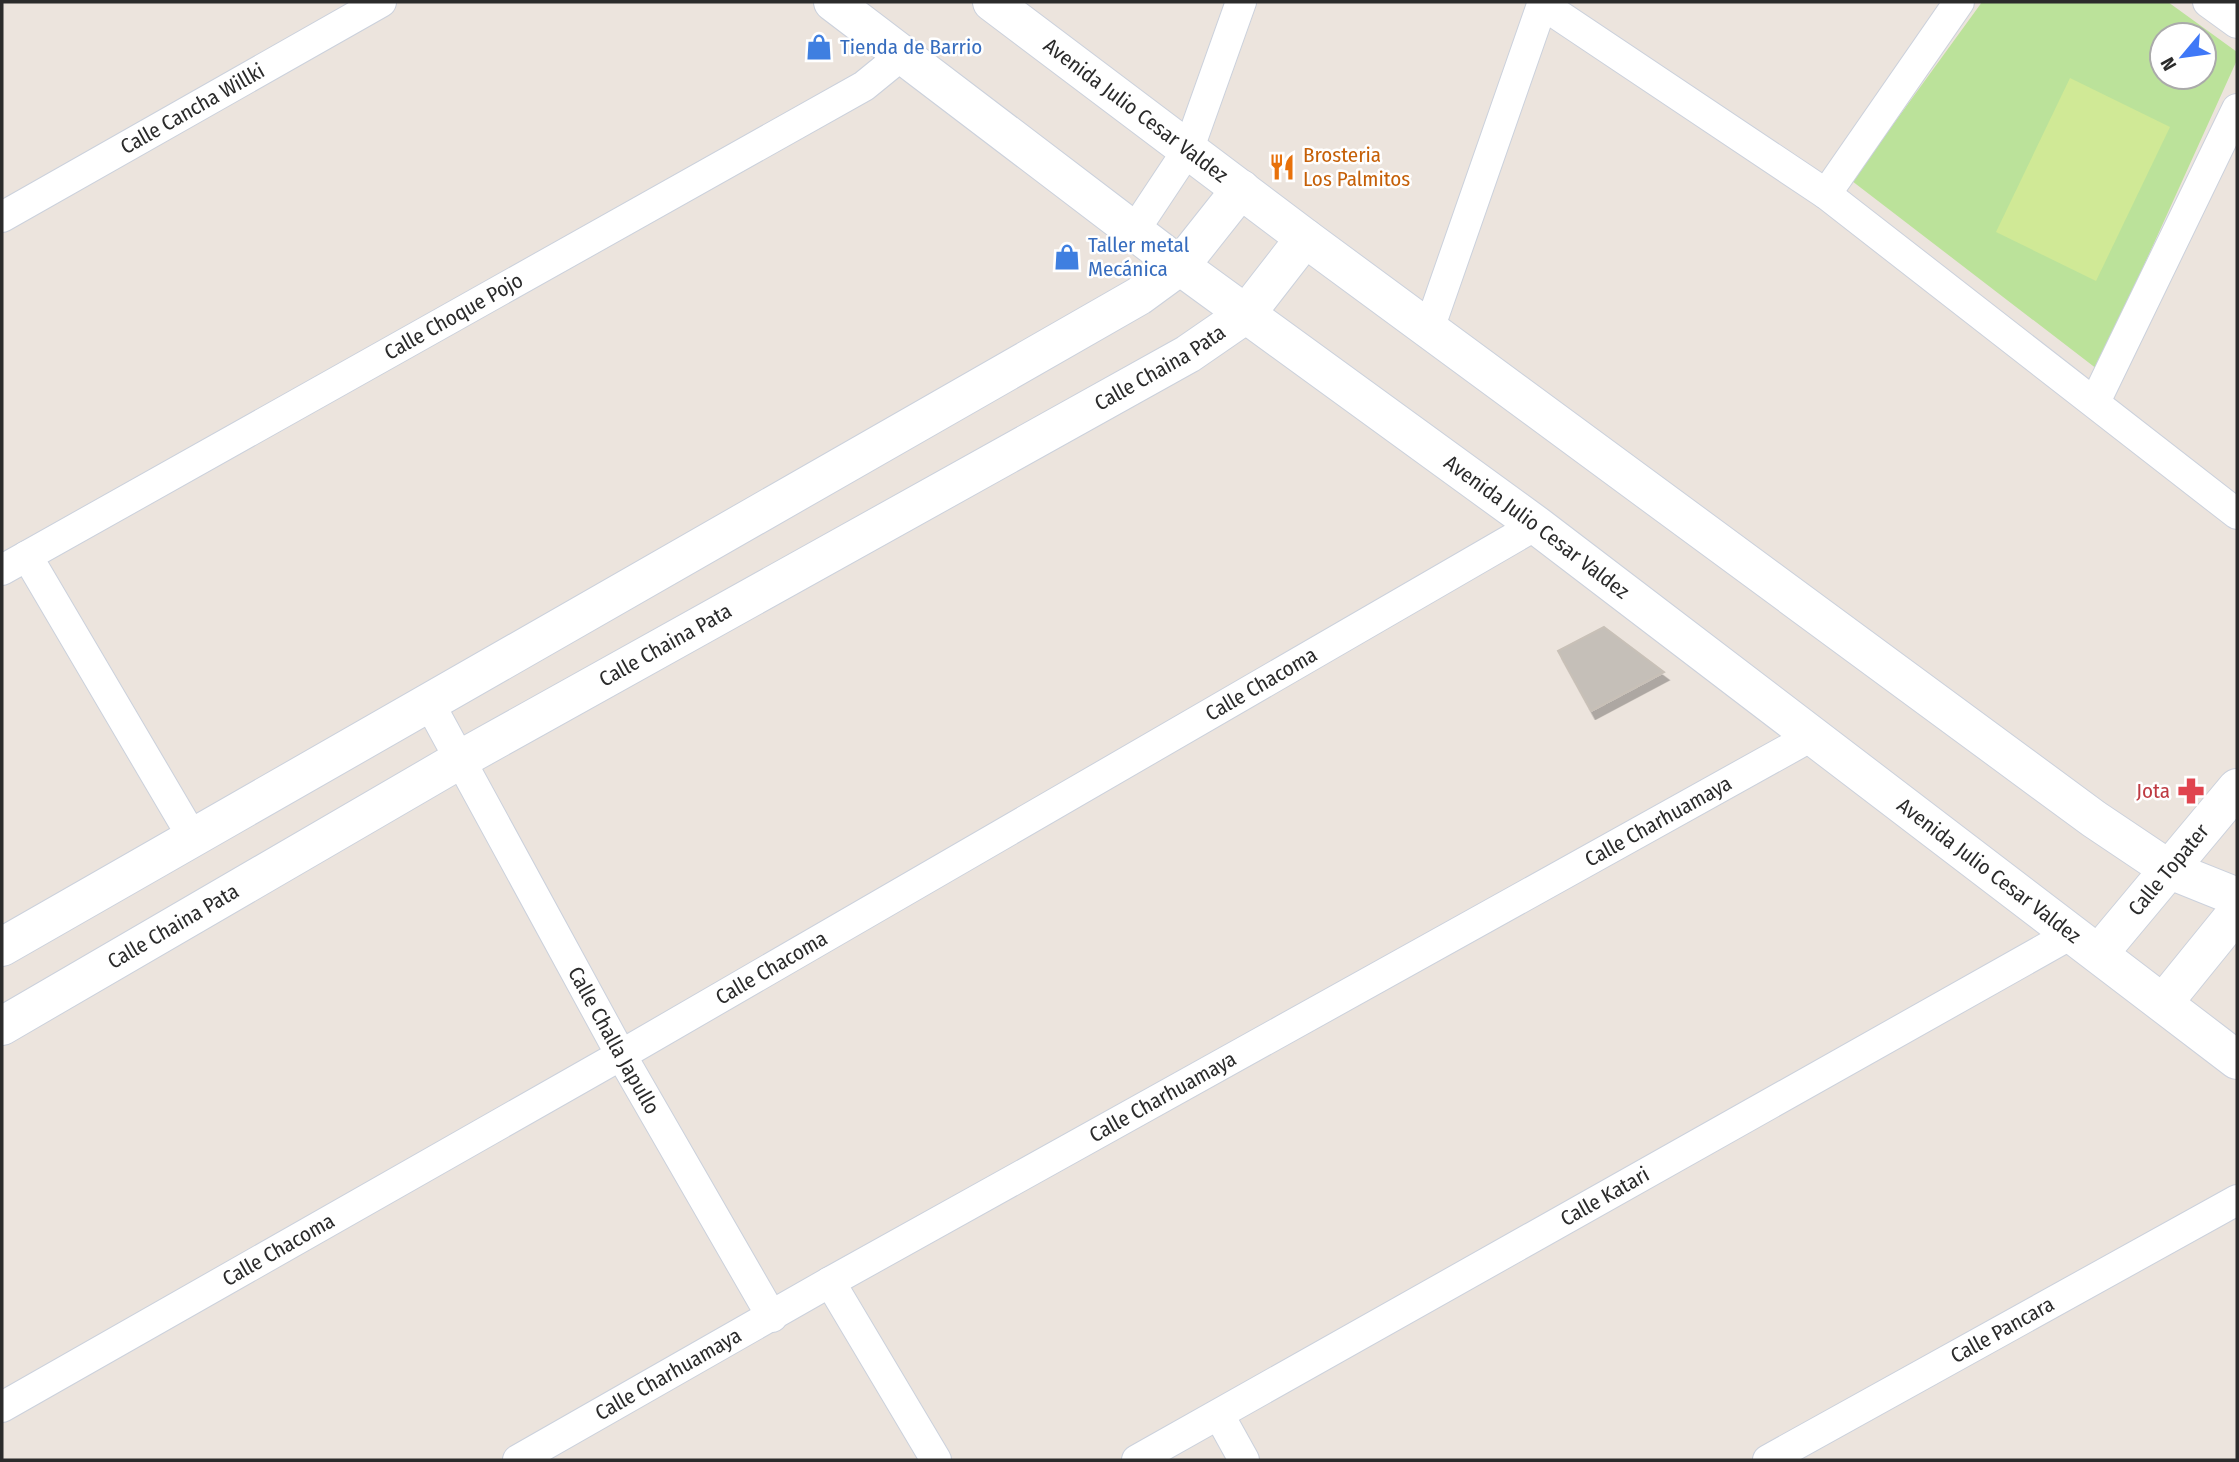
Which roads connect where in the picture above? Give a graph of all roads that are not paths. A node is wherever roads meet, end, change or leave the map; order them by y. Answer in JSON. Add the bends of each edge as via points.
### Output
{"nodes":[{"id":1,"x":381,"y":2,"type":"edge"},
{"id":2,"x":832,"y":2,"type":"edge"},
{"id":3,"x":992,"y":2,"type":"edge"},
{"id":4,"x":1241,"y":2,"type":"edge"},
{"id":5,"x":1959,"y":2,"type":"edge"},
{"id":6,"x":2208,"y":2,"type":"edge"},
{"id":7,"x":1543,"y":3,"type":"edge"},
{"id":8,"x":2237,"y":23,"type":"edge"},
{"id":9,"x":902,"y":55,"type":"junction"},
{"id":10,"x":2237,"y":109,"type":"edge"},
{"id":11,"x":1189,"y":148,"type":"junction"},
{"id":12,"x":1241,"y":189,"type":"junction"},
{"id":13,"x":1826,"y":194,"type":"junction"},
{"id":14,"x":2,"y":217,"type":"edge"},
{"id":15,"x":1134,"y":231,"type":"junction"},
{"id":16,"x":1305,"y":238,"type":"junction"},
{"id":17,"x":1180,"y":266,"type":"junction"},
{"id":18,"x":1246,"y":314,"type":"junction"},
{"id":19,"x":1429,"y":329,"type":"junction"},
{"id":20,"x":2095,"y":402,"type":"junction"},
{"id":21,"x":2237,"y":514,"type":"edge"},
{"id":22,"x":1536,"y":525,"type":"junction"},
{"id":23,"x":14,"y":563,"type":"edge"},
{"id":24,"x":428,"y":701,"type":"junction"},
{"id":25,"x":1810,"y":737,"type":"junction"},
{"id":26,"x":461,"y":760,"type":"junction"},
{"id":27,"x":2237,"y":788,"type":"edge"},
{"id":28,"x":193,"y":838,"type":"junction"},
{"id":29,"x":2171,"y":870,"type":"junction"},
{"id":30,"x":2237,"y":897,"type":"edge"},
{"id":31,"x":2237,"y":912,"type":"edge"},
{"id":32,"x":2087,"y":943,"type":"junction"},
{"id":33,"x":2,"y":947,"type":"edge"},
{"id":34,"x":2164,"y":1002,"type":"junction"},
{"id":35,"x":2,"y":1026,"type":"edge"},
{"id":36,"x":621,"y":1055,"type":"junction"},
{"id":37,"x":2237,"y":1060,"type":"edge"},
{"id":38,"x":2237,"y":1200,"type":"edge"},
{"id":39,"x":830,"y":1282,"type":"junction"},
{"id":40,"x":772,"y":1317,"type":"junction"},
{"id":41,"x":2,"y":1407,"type":"edge"},
{"id":42,"x":1219,"y":1415,"type":"junction"},
{"id":43,"x":518,"y":1460,"type":"edge"},
{"id":44,"x":936,"y":1460,"type":"edge"},
{"id":45,"x":1137,"y":1460,"type":"edge"},
{"id":46,"x":1244,"y":1460,"type":"edge"},
{"id":47,"x":1768,"y":1460,"type":"edge"}],
"edges":[{"from":1,"to":14,"type":"street","name":"Calle Cancha Willki"},
{"from":2,"to":9,"type":"street","name":"Avenida Julio Cesar Valdez"},
{"from":3,"to":11,"type":"street","name":"Avenida Julio Cesar Valdez"},
{"from":4,"to":11,"type":"street"},
{"from":5,"to":13,"type":"street"},
{"from":6,"to":8,"type":"street"},
{"from":7,"to":13,"type":"street"},
{"from":7,"to":19,"type":"street"},
{"from":9,"to":15,"type":"street","name":"Avenida Julio Cesar Valdez"},
{"from":9,"to":23,"type":"street","name":"Calle Choque Pojo","via":[[864,86]]},
{"from":10,"to":20,"type":"street"},
{"from":11,"to":12,"type":"street","name":"Avenida Julio Cesar Valdez"},
{"from":11,"to":15,"type":"street"},
{"from":12,"to":16,"type":"street","name":"Avenida Julio Cesar Valdez"},
{"from":12,"to":17,"type":"street"},
{"from":13,"to":20,"type":"street"},
{"from":15,"to":17,"type":"street","name":"Avenida Julio Cesar Valdez"},
{"from":16,"to":18,"type":"street","name":"Calle Chaina Pata"},
{"from":16,"to":19,"type":"street","name":"Avenida Julio Cesar Valdez"},
{"from":17,"to":18,"type":"street","name":"Avenida Julio Cesar Valdez"},
{"from":17,"to":24,"type":"street","via":[[1127,303]]},
{"from":18,"to":22,"type":"street","name":"Avenida Julio Cesar Valdez"},
{"from":18,"to":26,"type":"street","name":"Calle Chaina Pata","via":[[1188,354]]},
{"from":19,"to":29,"type":"street","name":"Avenida Julio Cesar Valdez","via":[[2094,819]]},
{"from":20,"to":21,"type":"street"},
{"from":22,"to":25,"type":"street","name":"Avenida Julio Cesar Valdez"},
{"from":22,"to":36,"type":"street","name":"Calle Chacoma"},
{"from":23,"to":28,"type":"street"},
{"from":24,"to":26,"type":"street","name":"Calle Challa Japullo"},
{"from":24,"to":28,"type":"street"},
{"from":25,"to":32,"type":"street","name":"Avenida Julio Cesar Valdez"},
{"from":25,"to":39,"type":"street","name":"Calle Charhuamaya"},
{"from":26,"to":35,"type":"street","name":"Calle Chaina Pata"},
{"from":26,"to":36,"type":"street","name":"Calle Challa Japullo"},
{"from":27,"to":29,"type":"street","name":"Calle Topater"},
{"from":28,"to":33,"type":"street"},
{"from":29,"to":30,"type":"street","name":"Avenida Julio Cesar Valdez"},
{"from":29,"to":32,"type":"street","name":"Calle Topater"},
{"from":31,"to":34,"type":"street"},
{"from":32,"to":34,"type":"street","name":"Avenida Julio Cesar Valdez"},
{"from":32,"to":42,"type":"street","name":"Calle Katari"},
{"from":34,"to":37,"type":"street","name":"Avenida Julio Cesar Valdez"},
{"from":36,"to":40,"type":"street","name":"Calle Challa Japullo"},
{"from":36,"to":41,"type":"street","name":"Calle Chacoma"},
{"from":38,"to":47,"type":"street","name":"Calle Pancara"},
{"from":39,"to":40,"type":"street","name":"Calle Charhuamaya"},
{"from":39,"to":44,"type":"street"},
{"from":40,"to":43,"type":"street","name":"Calle Charhuamaya"},
{"from":42,"to":45,"type":"street","name":"Calle Katari"},
{"from":42,"to":46,"type":"street"}]}
